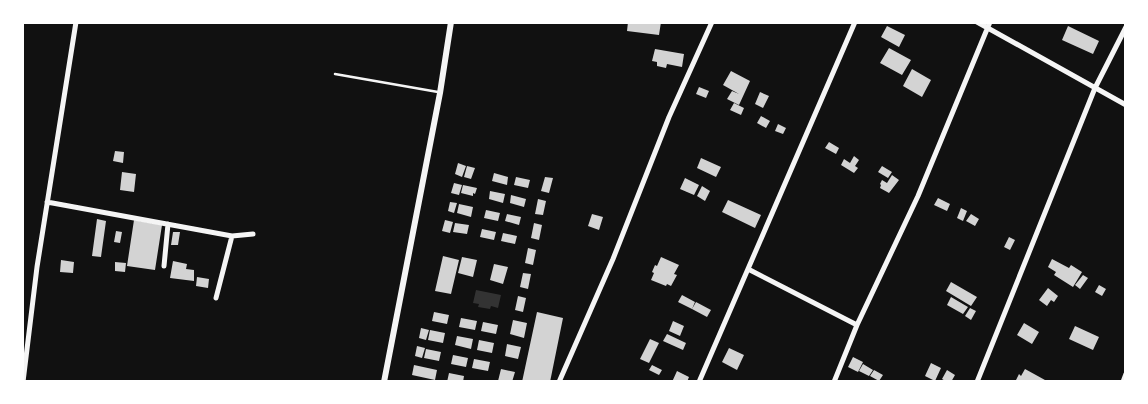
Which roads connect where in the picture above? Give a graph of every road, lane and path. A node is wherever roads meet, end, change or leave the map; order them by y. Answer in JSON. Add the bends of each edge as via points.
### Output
{"nodes":[{"id":1,"x":76,"y":22,"type":"edge"},
{"id":2,"x":451,"y":22,"type":"edge"},
{"id":3,"x":712,"y":22,"type":"edge"},
{"id":4,"x":855,"y":22,"type":"edge"},
{"id":5,"x":976,"y":22,"type":"edge"},
{"id":6,"x":990,"y":22,"type":"edge"},
{"id":7,"x":1126,"y":27,"type":"edge"},
{"id":8,"x":987,"y":29,"type":"junction"},
{"id":9,"x":335,"y":74,"type":"dead end"},
{"id":10,"x":1095,"y":88,"type":"junction"},
{"id":11,"x":440,"y":92,"type":"junction"},
{"id":12,"x":1126,"y":106,"type":"edge"},
{"id":13,"x":47,"y":202,"type":"junction"},
{"id":14,"x":168,"y":224,"type":"junction"},
{"id":15,"x":253,"y":234,"type":"dead end"},
{"id":16,"x":232,"y":236,"type":"junction"},
{"id":17,"x":164,"y":266,"type":"dead end"},
{"id":18,"x":748,"y":269,"type":"junction"},
{"id":19,"x":216,"y":298,"type":"dead end"},
{"id":20,"x":857,"y":325,"type":"junction"},
{"id":21,"x":1126,"y":374,"type":"edge"},
{"id":22,"x":23,"y":382,"type":"edge"},
{"id":23,"x":384,"y":382,"type":"edge"},
{"id":24,"x":558,"y":382,"type":"edge"},
{"id":25,"x":698,"y":382,"type":"edge"},
{"id":26,"x":834,"y":382,"type":"edge"},
{"id":27,"x":977,"y":382,"type":"edge"},
{"id":28,"x":1123,"y":382,"type":"edge"}],
"edges":[{"from":1,"to":13,"type":"street"},
{"from":2,"to":11,"type":"street"},
{"from":3,"to":24,"type":"street"},
{"from":4,"to":18,"type":"street"},
{"from":5,"to":8,"type":"street"},
{"from":6,"to":8,"type":"street"},
{"from":7,"to":10,"type":"street"},
{"from":8,"to":10,"type":"street"},
{"from":8,"to":20,"type":"street","via":[[918,196]]},
{"from":9,"to":11,"type":"lane"},
{"from":10,"to":12,"type":"street"},
{"from":10,"to":27,"type":"street"},
{"from":11,"to":23,"type":"street"},
{"from":13,"to":14,"type":"street"},
{"from":13,"to":22,"type":"street"},
{"from":14,"to":16,"type":"street"},
{"from":14,"to":17,"type":"street"},
{"from":15,"to":16,"type":"street"},
{"from":16,"to":19,"type":"street"},
{"from":18,"to":20,"type":"street"},
{"from":18,"to":25,"type":"street"},
{"from":20,"to":26,"type":"street"},
{"from":21,"to":28,"type":"street"}]}
